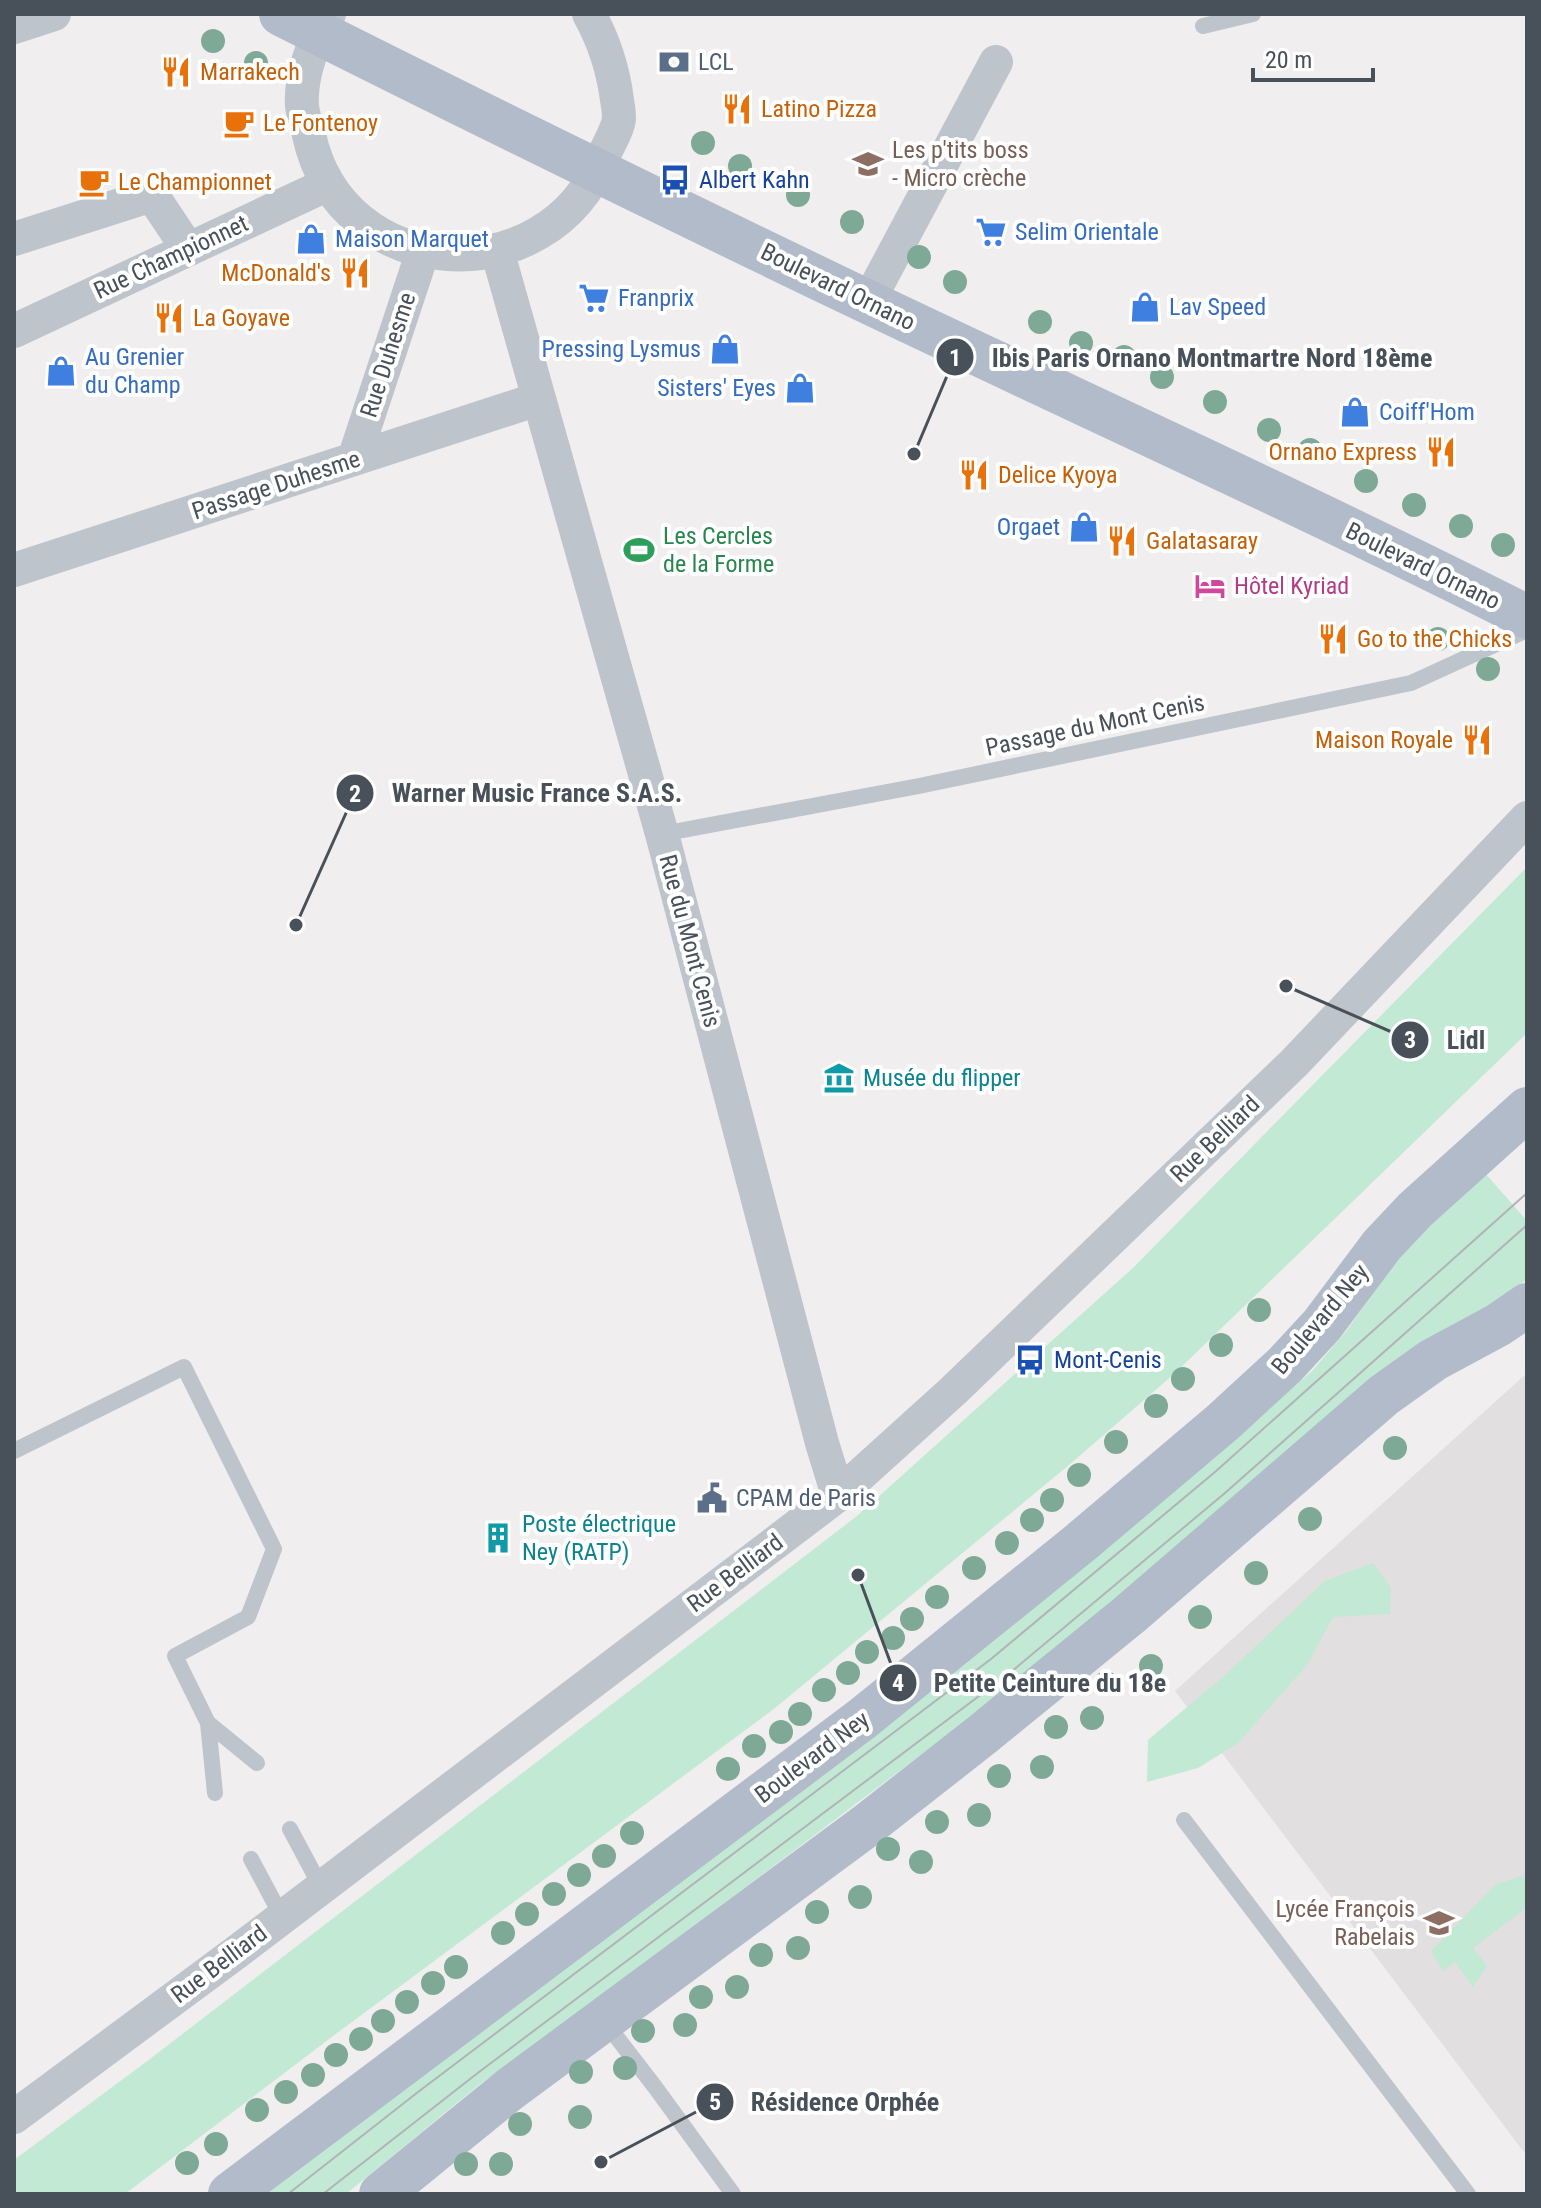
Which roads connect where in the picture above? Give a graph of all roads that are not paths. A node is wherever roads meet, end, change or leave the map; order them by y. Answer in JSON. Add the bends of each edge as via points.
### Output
{"nodes":[{"id":1,"x":54,"y":14,"type":"edge"},
{"id":2,"x":589,"y":14,"type":"edge"},
{"id":3,"x":1253,"y":14,"type":"edge"},
{"id":4,"x":310,"y":20,"type":"edge"},
{"id":5,"x":1203,"y":26,"type":"dead end"},
{"id":6,"x":14,"y":27,"type":"edge"},
{"id":7,"x":996,"y":62,"type":"dead end"},
{"id":8,"x":597,"y":171,"type":"junction"},
{"id":9,"x":328,"y":184,"type":"junction"},
{"id":10,"x":14,"y":239,"type":"edge"},
{"id":11,"x":188,"y":249,"type":"junction"},
{"id":12,"x":497,"y":250,"type":"junction"},
{"id":13,"x":423,"y":251,"type":"junction"},
{"id":14,"x":868,"y":302,"type":"junction"},
{"id":15,"x":14,"y":331,"type":"edge"},
{"id":16,"x":538,"y":399,"type":"junction"},
{"id":17,"x":354,"y":459,"type":"junction"},
{"id":18,"x":14,"y":570,"type":"edge"},
{"id":19,"x":1527,"y":617,"type":"edge"},
{"id":20,"x":1527,"y":630,"type":"edge"},
{"id":21,"x":1527,"y":818,"type":"edge"},
{"id":22,"x":662,"y":834,"type":"junction"},
{"id":23,"x":1527,"y":1109,"type":"edge"},
{"id":24,"x":1527,"y":1305,"type":"edge"},
{"id":25,"x":14,"y":1451,"type":"edge"},
{"id":26,"x":838,"y":1495,"type":"junction"},
{"id":27,"x":208,"y":1723,"type":"junction"},
{"id":28,"x":257,"y":1763,"type":"dead end"},
{"id":29,"x":215,"y":1793,"type":"dead end"},
{"id":30,"x":1184,"y":1820,"type":"dead end"},
{"id":31,"x":290,"y":1829,"type":"dead end"},
{"id":32,"x":251,"y":1859,"type":"dead end"},
{"id":33,"x":321,"y":1887,"type":"junction"},
{"id":34,"x":282,"y":1917,"type":"junction"},
{"id":35,"x":603,"y":2020,"type":"junction"},
{"id":36,"x":14,"y":2117,"type":"edge"},
{"id":37,"x":230,"y":2194,"type":"edge"},
{"id":38,"x":381,"y":2194,"type":"edge"},
{"id":39,"x":733,"y":2194,"type":"edge"},
{"id":40,"x":1468,"y":2194,"type":"edge"}],
"edges":[{"from":1,"to":6,"type":"street"},
{"from":2,"to":8,"type":"street","via":[[610,61],[619,120]]},
{"from":3,"to":5,"type":"lane"},
{"from":4,"to":8,"type":"main road","name":"Boulevard Ornano"},
{"from":4,"to":9,"type":"street","via":[[302,105],[313,156]]},
{"from":7,"to":14,"type":"street"},
{"from":8,"to":12,"type":"street","via":[[579,199],[549,228]]},
{"from":8,"to":14,"type":"main road","name":"Boulevard Ornano"},
{"from":9,"to":11,"type":"street","name":"Rue Championnet"},
{"from":9,"to":13,"type":"street","via":[[369,227]]},
{"from":10,"to":11,"type":"street","via":[[152,195]]},
{"from":11,"to":15,"type":"street","name":"Rue Championnet"},
{"from":12,"to":13,"type":"street","via":[[460,255]]},
{"from":12,"to":16,"type":"street","name":"Rue du Mont Cenis"},
{"from":13,"to":17,"type":"street","name":"Rue Duhesme"},
{"from":14,"to":19,"type":"main road","name":"Boulevard Ornano"},
{"from":16,"to":17,"type":"street","name":"Passage Duhesme"},
{"from":16,"to":22,"type":"street","name":"Rue du Mont Cenis"},
{"from":17,"to":18,"type":"street","name":"Passage Duhesme"},
{"from":20,"to":22,"type":"lane","name":"Passage du Mont Cenis","via":[[1411,683]]},
{"from":21,"to":26,"type":"street","name":"Rue Belliard","via":[[1294,1063]]},
{"from":22,"to":26,"type":"street","name":"Rue du Mont Cenis"},
{"from":23,"to":37,"type":"main road","name":"Boulevard Ney","via":[[1415,1210],[1285,1365],[1080,1543],[862,1719]]},
{"from":24,"to":35,"type":"main road","via":[[1384,1395],[983,1734]]},
{"from":25,"to":27,"type":"lane","via":[[184,1367],[274,1549],[248,1617],[175,1656]]},
{"from":26,"to":33,"type":"street","name":"Rue Belliard"},
{"from":27,"to":28,"type":"lane"},
{"from":27,"to":29,"type":"lane"},
{"from":30,"to":40,"type":"lane"},
{"from":31,"to":33,"type":"lane"},
{"from":32,"to":34,"type":"lane"},
{"from":33,"to":34,"type":"street","name":"Rue Belliard"},
{"from":34,"to":36,"type":"street","name":"Rue Belliard"},
{"from":35,"to":38,"type":"main road"},
{"from":35,"to":39,"type":"lane"}]}
